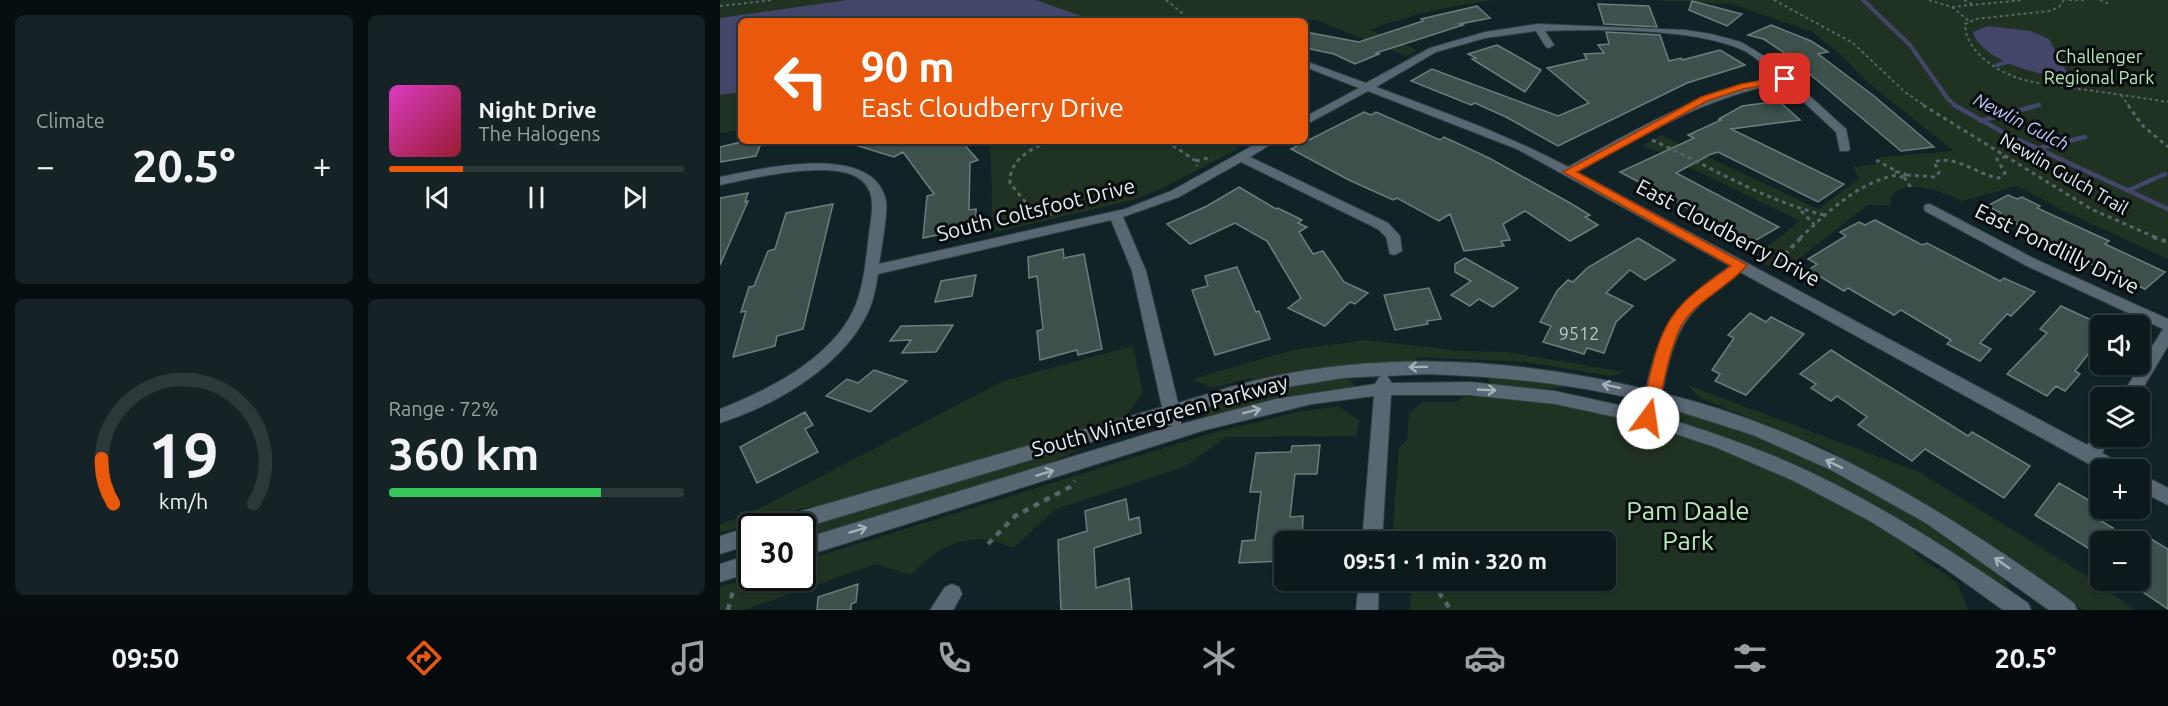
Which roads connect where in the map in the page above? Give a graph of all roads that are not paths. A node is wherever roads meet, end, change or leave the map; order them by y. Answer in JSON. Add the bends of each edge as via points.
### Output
{"nodes":[{"id":1,"x":1538,"y":27,"type":"junction"},
{"id":2,"x":1549,"y":45,"type":"dead end"},
{"id":3,"x":1308,"y":65,"type":"edge"},
{"id":4,"x":1785,"y":79,"type":"junction"},
{"id":5,"x":1368,"y":86,"type":"junction"},
{"id":6,"x":1308,"y":120,"type":"edge"},
{"id":7,"x":1265,"y":144,"type":"edge"},
{"id":8,"x":1844,"y":149,"type":"dead end"},
{"id":9,"x":1241,"y":158,"type":"junction"},
{"id":10,"x":1568,"y":172,"type":"junction"},
{"id":11,"x":720,"y":181,"type":"edge"},
{"id":12,"x":1930,"y":208,"type":"dead end"},
{"id":13,"x":1115,"y":215,"type":"junction"},
{"id":14,"x":1395,"y":252,"type":"dead end"},
{"id":15,"x":1741,"y":265,"type":"junction"},
{"id":16,"x":870,"y":271,"type":"junction"},
{"id":17,"x":2168,"y":325,"type":"edge"},
{"id":18,"x":2168,"y":333,"type":"edge"},
{"id":19,"x":1384,"y":369,"type":"junction"},
{"id":20,"x":2134,"y":387,"type":"edge"},
{"id":21,"x":1384,"y":389,"type":"junction"},
{"id":22,"x":1653,"y":396,"type":"junction"},
{"id":23,"x":1172,"y":410,"type":"junction"},
{"id":24,"x":720,"y":416,"type":"edge"},
{"id":25,"x":1648,"y":418,"type":"junction"},
{"id":26,"x":1177,"y":432,"type":"junction"},
{"id":27,"x":2096,"y":447,"type":"edge"},
{"id":28,"x":2091,"y":455,"type":"junction"},
{"id":29,"x":2098,"y":459,"type":"edge"},
{"id":30,"x":2150,"y":487,"type":"edge"},
{"id":31,"x":2168,"y":497,"type":"edge"},
{"id":32,"x":816,"y":516,"type":"edge"},
{"id":33,"x":1373,"y":531,"type":"edge"},
{"id":34,"x":738,"y":540,"type":"edge"},
{"id":35,"x":816,"y":544,"type":"edge"},
{"id":36,"x":720,"y":545,"type":"edge"},
{"id":37,"x":2038,"y":589,"type":"junction"},
{"id":38,"x":1368,"y":591,"type":"edge"},
{"id":39,"x":1367,"y":610,"type":"edge"},
{"id":40,"x":2020,"y":610,"type":"edge"},
{"id":41,"x":2066,"y":610,"type":"edge"}],
"edges":[{"from":1,"to":2,"type":"street"},
{"from":1,"to":4,"type":"street","via":[[1707,36],[1751,51]]},
{"from":1,"to":5,"type":"street","via":[[1490,33],[1445,46]]},
{"from":3,"to":5,"type":"street","name":"East Cloudberry Drive"},
{"from":4,"to":8,"type":"street","via":[[1842,131]]},
{"from":4,"to":10,"type":"street","via":[[1704,99]]},
{"from":5,"to":6,"type":"street"},
{"from":5,"to":10,"type":"street","name":"East Cloudberry Drive","via":[[1499,137]]},
{"from":7,"to":9,"type":"street","name":"South Coltsfoot Drive"},
{"from":9,"to":13,"type":"street","name":"South Coltsfoot Drive","via":[[1174,194]]},
{"from":9,"to":14,"type":"street","via":[[1383,226],[1393,236]]},
{"from":10,"to":15,"type":"street","name":"East Cloudberry Drive"},
{"from":11,"to":16,"type":"street","via":[[813,167],[865,177],[878,189],[880,202]]},
{"from":12,"to":17,"type":"street","name":"East Pondlilly Drive","via":[[2032,263]]},
{"from":13,"to":16,"type":"street","name":"South Coltsfoot Drive"},
{"from":13,"to":23,"type":"street","via":[[1139,271]]},
{"from":15,"to":22,"type":"street","via":[[1678,319],[1669,337]]},
{"from":15,"to":28,"type":"street","name":"East Cloudberry Drive"},
{"from":16,"to":24,"type":"street","via":[[861,312],[837,343],[799,375]]},
{"from":18,"to":20,"type":"street"},
{"from":19,"to":21,"type":"street"},
{"from":22,"to":19,"type":"street","name":"South Wintergreen Parkway","one_way":true,"via":[[1519,371]]},
{"from":19,"to":23,"type":"street","name":"South Wintergreen Parkway","via":[[1279,382]]},
{"from":21,"to":25,"type":"street","name":"South Wintergreen Parkway","one_way":true,"via":[[1538,394]]},
{"from":26,"to":21,"type":"street","name":"South Wintergreen Parkway","one_way":true,"via":[[1263,408]]},
{"from":21,"to":33,"type":"street"},
{"from":22,"to":25,"type":"street"},
{"from":37,"to":22,"type":"street","name":"South Wintergreen Parkway","one_way":true,"via":[[1956,532],[1877,485],[1772,436]]},
{"from":23,"to":26,"type":"street"},
{"from":23,"to":32,"type":"street","name":"South Wintergreen Parkway"},
{"from":25,"to":40,"type":"street","name":"South Wintergreen Parkway","via":[[1738,449],[1824,487],[1936,550]]},
{"from":35,"to":26,"type":"street","name":"South Wintergreen Parkway","one_way":true},
{"from":27,"to":28,"type":"street"},
{"from":28,"to":29,"type":"street","name":"East Cloudberry Drive"},
{"from":30,"to":31,"type":"street"},
{"from":34,"to":36,"type":"street"},
{"from":37,"to":40,"type":"street"},
{"from":37,"to":41,"type":"street","name":"South Wintergreen Parkway"},
{"from":38,"to":39,"type":"street"}]}
